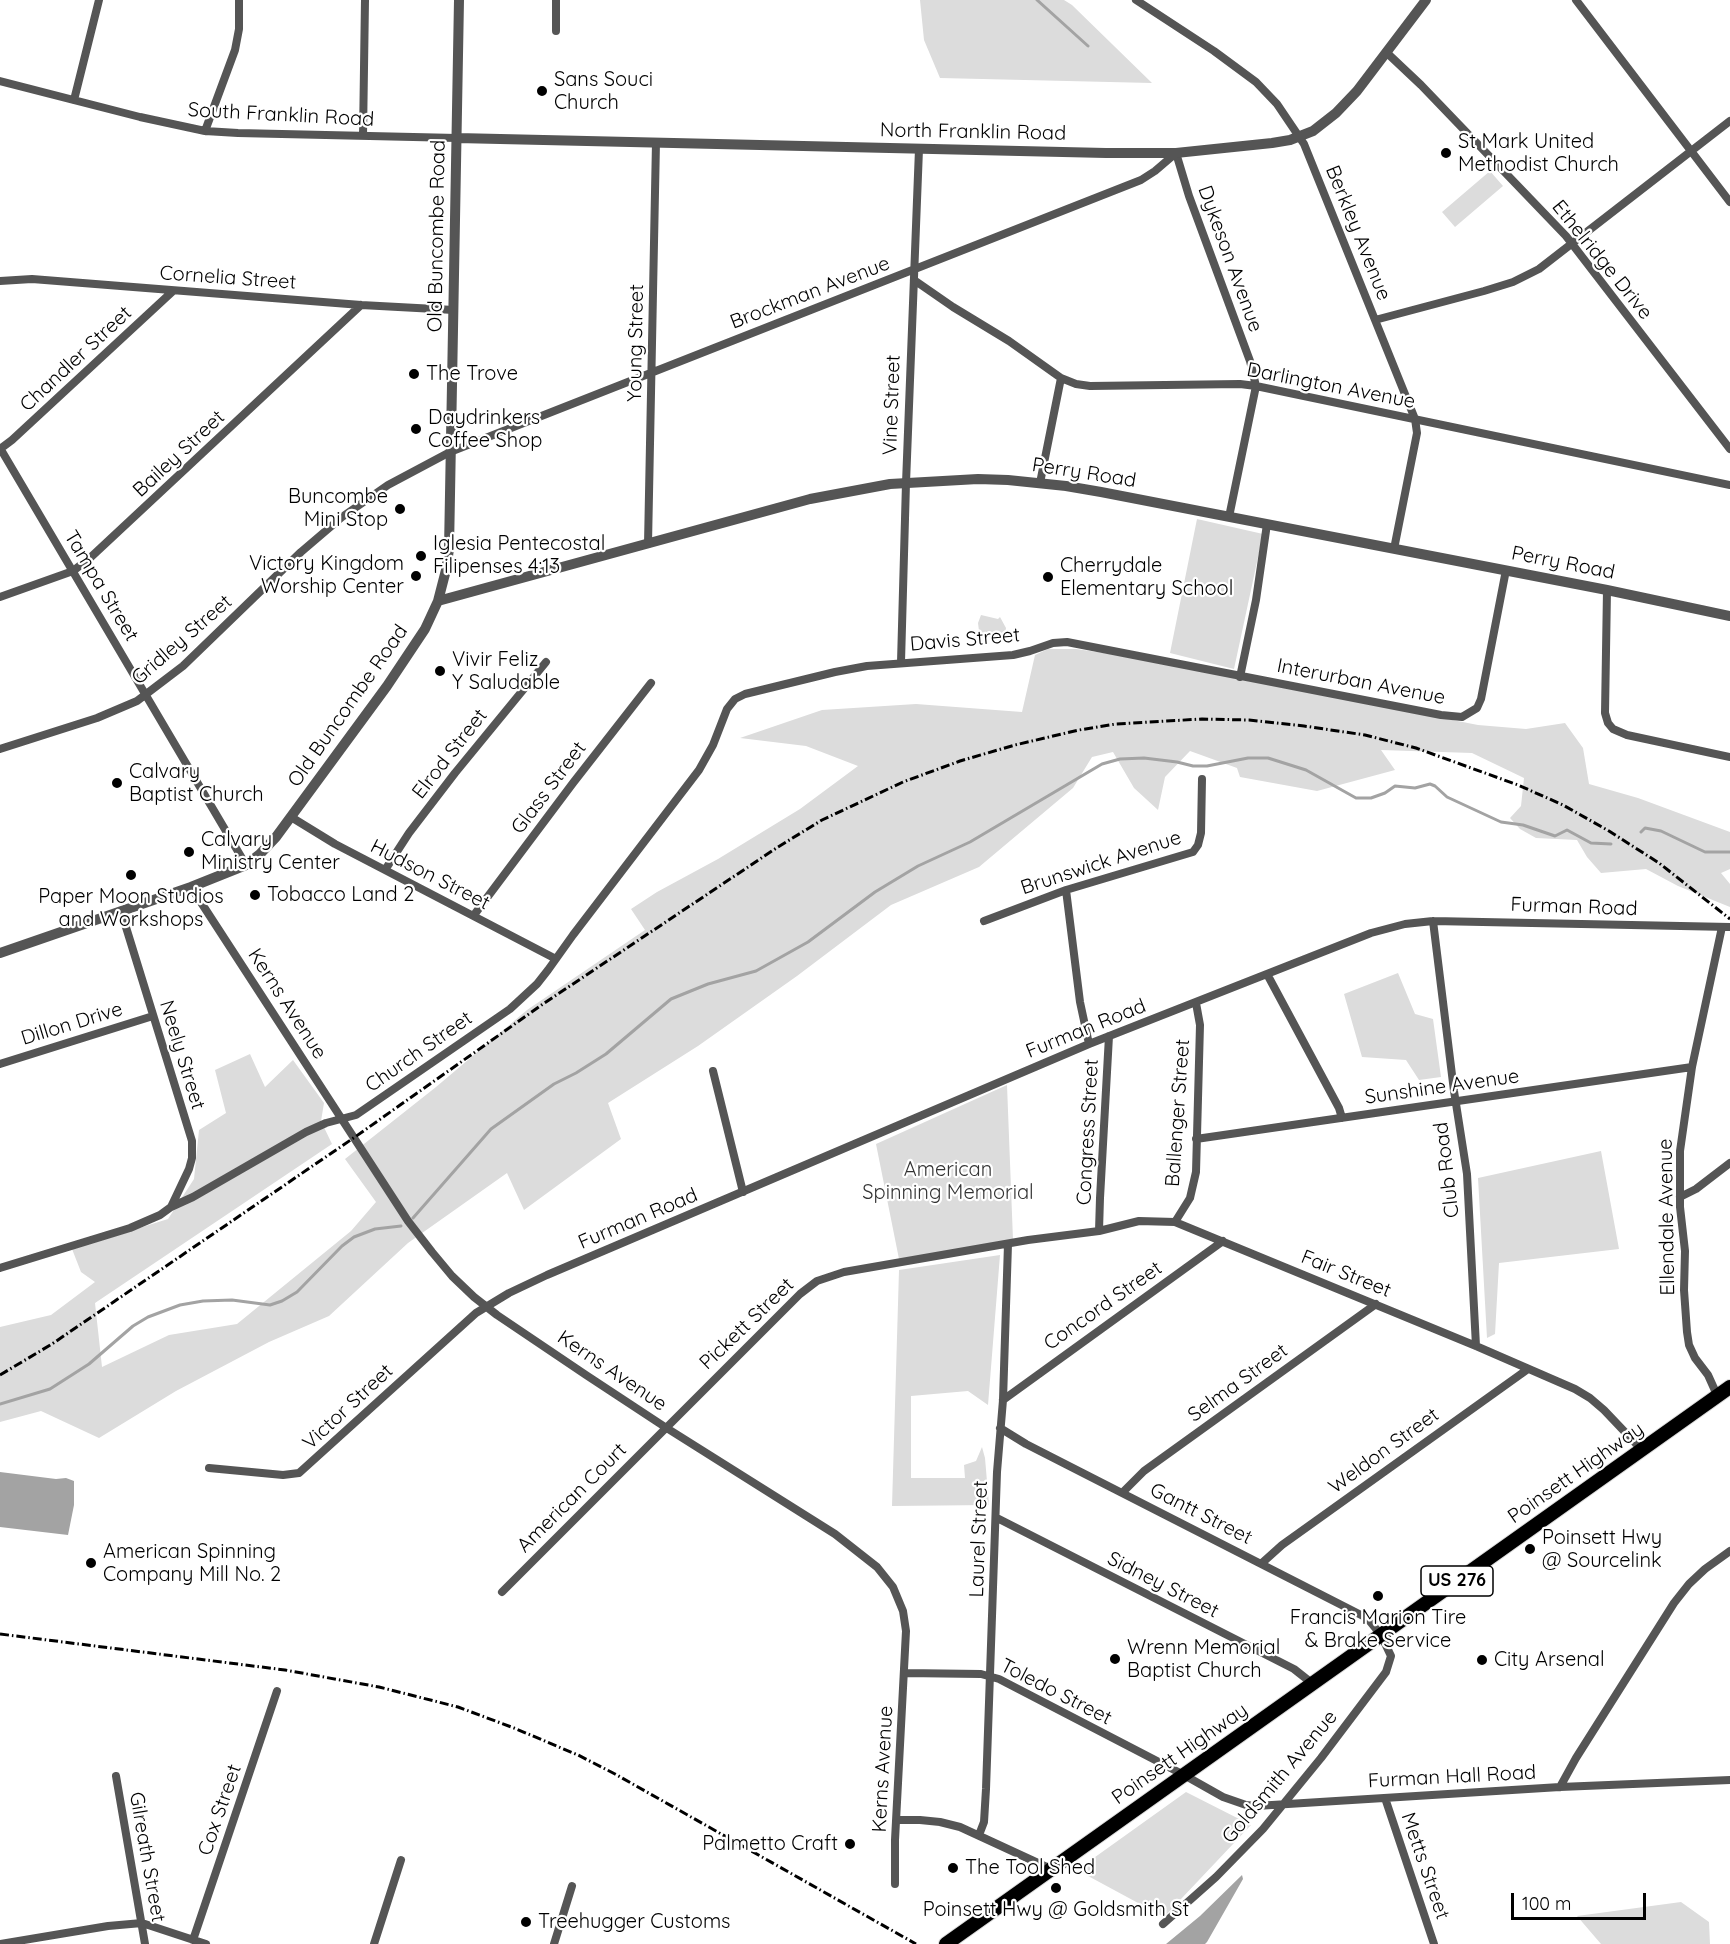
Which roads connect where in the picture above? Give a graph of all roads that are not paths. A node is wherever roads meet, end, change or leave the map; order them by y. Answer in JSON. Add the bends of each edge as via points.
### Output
{"nodes":[{"id":1,"x":99,"y":0,"type":"edge"},
{"id":2,"x":239,"y":0,"type":"edge"},
{"id":3,"x":365,"y":0,"type":"edge"},
{"id":4,"x":459,"y":0,"type":"edge"},
{"id":5,"x":556,"y":0,"type":"edge"},
{"id":6,"x":1136,"y":0,"type":"edge"},
{"id":7,"x":1426,"y":0,"type":"edge"},
{"id":8,"x":1576,"y":0,"type":"edge"},
{"id":9,"x":556,"y":31,"type":"dead end"},
{"id":10,"x":1386,"y":52,"type":"junction"},
{"id":11,"x":0,"y":81,"type":"edge"},
{"id":12,"x":74,"y":100,"type":"junction"},
{"id":13,"x":1730,"y":121,"type":"edge"},
{"id":14,"x":205,"y":130,"type":"junction"},
{"id":15,"x":363,"y":136,"type":"junction"},
{"id":16,"x":1299,"y":136,"type":"junction"},
{"id":17,"x":457,"y":138,"type":"junction"},
{"id":18,"x":656,"y":142,"type":"junction"},
{"id":19,"x":919,"y":149,"type":"junction"},
{"id":20,"x":1691,"y":150,"type":"junction"},
{"id":21,"x":1176,"y":153,"type":"junction"},
{"id":22,"x":1730,"y":202,"type":"edge"},
{"id":23,"x":1572,"y":244,"type":"junction"},
{"id":24,"x":916,"y":269,"type":"junction"},
{"id":25,"x":914,"y":280,"type":"junction"},
{"id":26,"x":0,"y":281,"type":"edge"},
{"id":27,"x":173,"y":291,"type":"junction"},
{"id":28,"x":361,"y":305,"type":"junction"},
{"id":29,"x":454,"y":310,"type":"junction"},
{"id":30,"x":1375,"y":320,"type":"junction"},
{"id":31,"x":651,"y":373,"type":"junction"},
{"id":32,"x":1061,"y":378,"type":"junction"},
{"id":33,"x":1256,"y":386,"type":"junction"},
{"id":34,"x":1415,"y":419,"type":"junction"},
{"id":35,"x":0,"y":449,"type":"edge"},
{"id":36,"x":1730,"y":449,"type":"edge"},
{"id":37,"x":450,"y":452,"type":"junction"},
{"id":38,"x":906,"y":483,"type":"junction"},
{"id":39,"x":1040,"y":483,"type":"junction"},
{"id":40,"x":1730,"y":485,"type":"edge"},
{"id":41,"x":1229,"y":517,"type":"junction"},
{"id":42,"x":1267,"y":524,"type":"junction"},
{"id":43,"x":648,"y":544,"type":"junction"},
{"id":44,"x":1394,"y":549,"type":"junction"},
{"id":45,"x":1506,"y":570,"type":"junction"},
{"id":46,"x":72,"y":571,"type":"junction"},
{"id":47,"x":1607,"y":590,"type":"junction"},
{"id":48,"x":0,"y":597,"type":"edge"},
{"id":49,"x":438,"y":601,"type":"junction"},
{"id":50,"x":1730,"y":616,"type":"edge"},
{"id":51,"x":546,"y":662,"type":"dead end"},
{"id":52,"x":901,"y":662,"type":"junction"},
{"id":53,"x":1240,"y":677,"type":"junction"},
{"id":54,"x":651,"y":683,"type":"dead end"},
{"id":55,"x":146,"y":695,"type":"junction"},
{"id":56,"x":730,"y":705,"type":"joint"},
{"id":57,"x":0,"y":749,"type":"edge"},
{"id":58,"x":1730,"y":757,"type":"edge"},
{"id":59,"x":1202,"y":779,"type":"dead end"},
{"id":60,"x":291,"y":818,"type":"junction"},
{"id":61,"x":246,"y":866,"type":"junction"},
{"id":62,"x":385,"y":870,"type":"junction"},
{"id":63,"x":191,"y":887,"type":"junction"},
{"id":64,"x":1066,"y":890,"type":"junction"},
{"id":65,"x":121,"y":911,"type":"junction"},
{"id":66,"x":474,"y":915,"type":"junction"},
{"id":67,"x":984,"y":921,"type":"dead end"},
{"id":68,"x":1433,"y":921,"type":"junction"},
{"id":69,"x":1726,"y":927,"type":"edge"},
{"id":70,"x":0,"y":953,"type":"edge"},
{"id":71,"x":556,"y":959,"type":"junction"},
{"id":72,"x":1267,"y":974,"type":"junction"},
{"id":73,"x":1196,"y":1003,"type":"junction"},
{"id":74,"x":153,"y":1016,"type":"junction"},
{"id":75,"x":1109,"y":1036,"type":"junction"},
{"id":76,"x":1089,"y":1044,"type":"junction"},
{"id":77,"x":0,"y":1064,"type":"edge"},
{"id":78,"x":1692,"y":1067,"type":"junction"},
{"id":79,"x":713,"y":1071,"type":"dead end"},
{"id":80,"x":1456,"y":1101,"type":"junction"},
{"id":81,"x":342,"y":1118,"type":"junction"},
{"id":82,"x":1342,"y":1118,"type":"junction"},
{"id":83,"x":1196,"y":1139,"type":"junction"},
{"id":84,"x":1730,"y":1163,"type":"edge"},
{"id":85,"x":743,"y":1192,"type":"junction"},
{"id":86,"x":1680,"y":1197,"type":"junction"},
{"id":87,"x":171,"y":1207,"type":"junction"},
{"id":88,"x":1175,"y":1221,"type":"junction"},
{"id":89,"x":1099,"y":1231,"type":"junction"},
{"id":90,"x":1223,"y":1241,"type":"junction"},
{"id":91,"x":1008,"y":1244,"type":"junction"},
{"id":92,"x":0,"y":1268,"type":"edge"},
{"id":93,"x":1376,"y":1304,"type":"junction"},
{"id":94,"x":486,"y":1306,"type":"junction"},
{"id":95,"x":1476,"y":1346,"type":"junction"},
{"id":96,"x":1527,"y":1369,"type":"junction"},
{"id":97,"x":1730,"y":1386,"type":"edge"},
{"id":98,"x":1717,"y":1395,"type":"junction"},
{"id":99,"x":1003,"y":1400,"type":"junction"},
{"id":100,"x":665,"y":1427,"type":"junction"},
{"id":101,"x":1000,"y":1428,"type":"junction"},
{"id":102,"x":1642,"y":1450,"type":"junction"},
{"id":103,"x":209,"y":1468,"type":"dead end"},
{"id":104,"x":1123,"y":1492,"type":"junction"},
{"id":105,"x":997,"y":1518,"type":"junction"},
{"id":106,"x":1730,"y":1551,"type":"edge"},
{"id":107,"x":1262,"y":1563,"type":"junction"},
{"id":108,"x":501,"y":1592,"type":"dead end"},
{"id":109,"x":1381,"y":1635,"type":"junction"},
{"id":110,"x":904,"y":1673,"type":"junction"},
{"id":111,"x":990,"y":1676,"type":"junction"},
{"id":112,"x":1313,"y":1684,"type":"junction"},
{"id":113,"x":277,"y":1691,"type":"dead end"},
{"id":114,"x":1184,"y":1775,"type":"junction"},
{"id":115,"x":116,"y":1776,"type":"dead end"},
{"id":116,"x":1730,"y":1780,"type":"edge"},
{"id":117,"x":1560,"y":1787,"type":"junction"},
{"id":118,"x":1385,"y":1798,"type":"junction"},
{"id":119,"x":1285,"y":1803,"type":"junction"},
{"id":120,"x":897,"y":1820,"type":"junction"},
{"id":121,"x":979,"y":1835,"type":"junction"},
{"id":122,"x":401,"y":1860,"type":"dead end"},
{"id":123,"x":1051,"y":1869,"type":"junction"},
{"id":124,"x":896,"y":1884,"type":"dead end"},
{"id":125,"x":572,"y":1886,"type":"dead end"},
{"id":126,"x":141,"y":1923,"type":"junction"},
{"id":127,"x":1163,"y":1924,"type":"dead end"},
{"id":128,"x":193,"y":1940,"type":"junction"},
{"id":129,"x":0,"y":1944,"type":"edge"},
{"id":130,"x":146,"y":1944,"type":"edge"},
{"id":131,"x":206,"y":1944,"type":"edge"},
{"id":132,"x":374,"y":1944,"type":"edge"},
{"id":133,"x":554,"y":1944,"type":"edge"},
{"id":134,"x":946,"y":1944,"type":"edge"},
{"id":135,"x":1434,"y":1944,"type":"edge"}],
"edges":[{"from":1,"to":12,"type":"street"},
{"from":2,"to":14,"type":"street","via":[[235,50]]},
{"from":3,"to":15,"type":"street"},
{"from":4,"to":17,"type":"street","name":"Old Buncombe Road"},
{"from":5,"to":9,"type":"street"},
{"from":6,"to":16,"type":"street","name":"Berkley Avenue","via":[[1256,82]]},
{"from":7,"to":10,"type":"street","name":"North Franklin Road"},
{"from":8,"to":20,"type":"street"},
{"from":10,"to":16,"type":"street","name":"North Franklin Road","via":[[1336,113],[1313,131]]},
{"from":10,"to":23,"type":"street","name":"Ethelridge Drive"},
{"from":11,"to":12,"type":"street","name":"South Franklin Road"},
{"from":12,"to":14,"type":"street","name":"South Franklin Road"},
{"from":13,"to":20,"type":"street"},
{"from":14,"to":15,"type":"street","name":"South Franklin Road"},
{"from":15,"to":17,"type":"street","name":"South Franklin Road"},
{"from":16,"to":21,"type":"street","name":"North Franklin Road","via":[[1272,143]]},
{"from":16,"to":30,"type":"street","name":"Berkley Avenue"},
{"from":17,"to":18,"type":"street","name":"North Franklin Road"},
{"from":17,"to":29,"type":"street","name":"Old Buncombe Road"},
{"from":18,"to":19,"type":"street","name":"North Franklin Road"},
{"from":18,"to":31,"type":"street","name":"Young Street"},
{"from":19,"to":21,"type":"street","name":"North Franklin Road"},
{"from":19,"to":24,"type":"street","name":"Vine Street"},
{"from":20,"to":22,"type":"street"},
{"from":20,"to":23,"type":"street"},
{"from":21,"to":24,"type":"street","name":"Brockman Avenue","via":[[1141,180]]},
{"from":21,"to":33,"type":"street","name":"Dykeson Avenue"},
{"from":23,"to":30,"type":"street","via":[[1539,269],[1513,282]]},
{"from":23,"to":36,"type":"street","name":"Ethelridge Drive"},
{"from":24,"to":25,"type":"street","name":"Vine Street"},
{"from":24,"to":31,"type":"street","name":"Brockman Avenue"},
{"from":25,"to":32,"type":"street","name":"Darlington Avenue"},
{"from":25,"to":38,"type":"street","name":"Vine Street"},
{"from":26,"to":27,"type":"street","name":"Cornelia Street","via":[[32,279]]},
{"from":27,"to":28,"type":"street","name":"Cornelia Street"},
{"from":27,"to":35,"type":"street","name":"Chandler Street"},
{"from":28,"to":29,"type":"street","name":"Cornelia Street"},
{"from":28,"to":46,"type":"street","name":"Bailey Street","via":[[110,541]]},
{"from":29,"to":37,"type":"street","name":"Old Buncombe Road"},
{"from":30,"to":34,"type":"street","name":"Berkley Avenue"},
{"from":31,"to":37,"type":"street","name":"Brockman Avenue"},
{"from":31,"to":43,"type":"street","name":"Young Street"},
{"from":32,"to":33,"type":"street","name":"Darlington Avenue","via":[[1090,386]]},
{"from":32,"to":39,"type":"street"},
{"from":33,"to":34,"type":"street","name":"Darlington Avenue"},
{"from":33,"to":41,"type":"street","name":"Dykeson Avenue"},
{"from":34,"to":40,"type":"street","name":"Darlington Avenue"},
{"from":34,"to":44,"type":"street","name":"Berkley Avenue","via":[[1418,433]]},
{"from":35,"to":46,"type":"street","name":"Tampa Street"},
{"from":37,"to":49,"type":"street","name":"Old Buncombe Road","via":[[449,549]]},
{"from":37,"to":55,"type":"street","name":"Gridley Street","via":[[388,485],[342,517],[183,666]]},
{"from":38,"to":39,"type":"street","name":"Perry Road","via":[[978,479]]},
{"from":38,"to":43,"type":"street","name":"Perry Road","via":[[810,499]]},
{"from":38,"to":52,"type":"street","name":"Vine Street"},
{"from":39,"to":41,"type":"street","name":"Perry Road"},
{"from":41,"to":42,"type":"street","name":"Perry Road"},
{"from":42,"to":44,"type":"street","name":"Perry Road"},
{"from":42,"to":53,"type":"street"},
{"from":43,"to":49,"type":"street","name":"Perry Road"},
{"from":44,"to":45,"type":"street","name":"Perry Road"},
{"from":45,"to":47,"type":"street","name":"Perry Road"},
{"from":45,"to":53,"type":"street","name":"Interurban Avenue","via":[[1481,699],[1467,715],[1441,715]]},
{"from":46,"to":48,"type":"street","name":"Bailey Street"},
{"from":46,"to":55,"type":"street","name":"Tampa Street"},
{"from":47,"to":50,"type":"street","name":"Perry Road"},
{"from":47,"to":58,"type":"street","via":[[1608,723],[1627,735]]},
{"from":49,"to":60,"type":"street","name":"Old Buncombe Road","via":[[402,665]]},
{"from":51,"to":62,"type":"street","name":"Elrod Street","via":[[448,782]]},
{"from":52,"to":53,"type":"street","name":"Davis Street","via":[[1013,655],[1067,642]]},
{"from":52,"to":56,"type":"street","name":"Davis Street","via":[[835,672],[745,694]]},
{"from":54,"to":66,"type":"street","name":"Glass Street"},
{"from":55,"to":57,"type":"street","name":"Gridley Street","via":[[97,718]]},
{"from":55,"to":61,"type":"street","name":"Tampa Street"},
{"from":56,"to":71,"type":"street","name":"Church Street","via":[[699,770]]},
{"from":59,"to":64,"type":"street","name":"Brunswick Avenue","via":[[1201,834],[1193,852]]},
{"from":60,"to":61,"type":"street","name":"Old Buncombe Road"},
{"from":60,"to":62,"type":"street","name":"Hudson Street"},
{"from":61,"to":63,"type":"street","name":"Old Buncombe Road"},
{"from":62,"to":66,"type":"street","name":"Hudson Street"},
{"from":63,"to":65,"type":"street","name":"Old Buncombe Road"},
{"from":63,"to":81,"type":"street","name":"Kerns Avenue"},
{"from":64,"to":67,"type":"street","name":"Brunswick Avenue"},
{"from":64,"to":76,"type":"street"},
{"from":65,"to":70,"type":"street","name":"Old Buncombe Road"},
{"from":65,"to":74,"type":"street","name":"Neely Street"},
{"from":66,"to":71,"type":"street","name":"Hudson Street"},
{"from":68,"to":69,"type":"street","name":"Furman Road"},
{"from":68,"to":72,"type":"street","name":"Furman Road","via":[[1371,933]]},
{"from":68,"to":80,"type":"street","name":"Club Road"},
{"from":69,"to":78,"type":"street","name":"Ellendale Avenue"},
{"from":71,"to":81,"type":"street","name":"Church Street","via":[[510,1009],[366,1109]]},
{"from":72,"to":73,"type":"street","name":"Furman Road"},
{"from":72,"to":82,"type":"street"},
{"from":73,"to":75,"type":"street","name":"Furman Road"},
{"from":73,"to":83,"type":"street","name":"Ballenger Street","via":[[1200,1025]]},
{"from":74,"to":77,"type":"street","name":"Dillon Drive"},
{"from":74,"to":87,"type":"street","name":"Neely Street","via":[[193,1150]]},
{"from":75,"to":76,"type":"street","name":"Furman Road"},
{"from":75,"to":89,"type":"street","name":"Congress Street"},
{"from":76,"to":85,"type":"street","name":"Furman Road"},
{"from":78,"to":80,"type":"street","name":"Sunshine Avenue"},
{"from":78,"to":86,"type":"street","name":"Ellendale Avenue","via":[[1680,1151]]},
{"from":79,"to":85,"type":"street"},
{"from":80,"to":82,"type":"street","name":"Sunshine Avenue"},
{"from":80,"to":95,"type":"street","name":"Club Road","via":[[1467,1174]]},
{"from":81,"to":87,"type":"street","name":"Church Street","via":[[306,1132]]},
{"from":81,"to":94,"type":"street","name":"Kerns Avenue","via":[[408,1221],[460,1283]]},
{"from":82,"to":83,"type":"street","name":"Sunshine Avenue"},
{"from":83,"to":88,"type":"street","name":"Ballenger Street","via":[[1194,1182]]},
{"from":84,"to":86,"type":"street","via":[[1696,1190]]},
{"from":85,"to":94,"type":"street","name":"Furman Road","via":[[547,1275]]},
{"from":86,"to":98,"type":"street","name":"Ellendale Avenue","via":[[1689,1345]]},
{"from":87,"to":92,"type":"street","name":"Church Street","via":[[138,1225]]},
{"from":88,"to":89,"type":"street","name":"Fair Street","via":[[1139,1221]]},
{"from":88,"to":90,"type":"street","name":"Fair Street"},
{"from":89,"to":91,"type":"street","name":"Fair Street"},
{"from":90,"to":93,"type":"street","name":"Fair Street"},
{"from":90,"to":99,"type":"street","name":"Concord Street"},
{"from":91,"to":99,"type":"street","name":"Laurel Street"},
{"from":91,"to":100,"type":"street","name":"Pickett Street","via":[[844,1272],[818,1281],[800,1294]]},
{"from":93,"to":95,"type":"street","name":"Fair Street"},
{"from":93,"to":104,"type":"street","name":"Selma Street","via":[[1144,1471]]},
{"from":94,"to":100,"type":"street","name":"Kerns Avenue"},
{"from":94,"to":103,"type":"street","name":"Victor Street","via":[[299,1473]]},
{"from":95,"to":96,"type":"street","name":"Fair Street"},
{"from":96,"to":102,"type":"street","name":"Fair Street","via":[[1590,1398]]},
{"from":96,"to":107,"type":"street","name":"Weldon Street"},
{"from":97,"to":98,"type":"highway","name":"Poinsett Highway","number":"US 276"},
{"from":98,"to":102,"type":"highway","name":"Poinsett Highway","number":"US 276"},
{"from":99,"to":101,"type":"street","name":"Laurel Street"},
{"from":100,"to":108,"type":"street","name":"American Court"},
{"from":100,"to":110,"type":"street","name":"Kerns Avenue","via":[[835,1534],[877,1567],[893,1587],[903,1611]]},
{"from":101,"to":104,"type":"street","name":"Gantt Street"},
{"from":101,"to":105,"type":"street","name":"Laurel Street"},
{"from":102,"to":109,"type":"highway","name":"Poinsett Highway","number":"US 276"},
{"from":104,"to":107,"type":"street","name":"Gantt Street"},
{"from":105,"to":111,"type":"street","name":"Laurel Street"},
{"from":105,"to":112,"type":"street","name":"Sidney Street","via":[[1294,1669]]},
{"from":106,"to":117,"type":"street","via":[[1705,1569],[1674,1603]]},
{"from":107,"to":109,"type":"street","name":"Gantt Street","via":[[1368,1619]]},
{"from":109,"to":112,"type":"highway","name":"Poinsett Highway","number":"US 276"},
{"from":109,"to":119,"type":"street","name":"Goldsmith Avenue","via":[[1391,1656],[1388,1668]]},
{"from":110,"to":111,"type":"street","name":"Toledo Street"},
{"from":110,"to":120,"type":"street","name":"Kerns Avenue"},
{"from":111,"to":114,"type":"street","name":"Toledo Street"},
{"from":111,"to":121,"type":"street","name":"Laurel Street","via":[[984,1822]]},
{"from":112,"to":114,"type":"highway","name":"Poinsett Highway","number":"US 276"},
{"from":113,"to":128,"type":"street","name":"Cox Street"},
{"from":114,"to":119,"type":"street","name":"Furman Hall Road","via":[[1238,1802],[1256,1806]]},
{"from":114,"to":123,"type":"highway","name":"Poinsett Highway","number":"US 276"},
{"from":115,"to":126,"type":"street","name":"Gilreath Street"},
{"from":116,"to":117,"type":"street","name":"Furman Hall Road"},
{"from":117,"to":118,"type":"street","name":"Furman Hall Road"},
{"from":118,"to":119,"type":"street","name":"Furman Hall Road"},
{"from":118,"to":135,"type":"street","name":"Metts Street"},
{"from":119,"to":127,"type":"street","name":"Goldsmith Avenue","via":[[1216,1878]]},
{"from":120,"to":121,"type":"street","via":[[940,1822]]},
{"from":120,"to":124,"type":"street","name":"Kerns Avenue"},
{"from":121,"to":123,"type":"street"},
{"from":122,"to":132,"type":"street"},
{"from":123,"to":134,"type":"highway","name":"Poinsett Highway","number":"US 276"},
{"from":125,"to":133,"type":"street"},
{"from":126,"to":128,"type":"street"},
{"from":126,"to":129,"type":"street"},
{"from":126,"to":130,"type":"street","name":"Gilreath Street"},
{"from":128,"to":131,"type":"street"}]}
